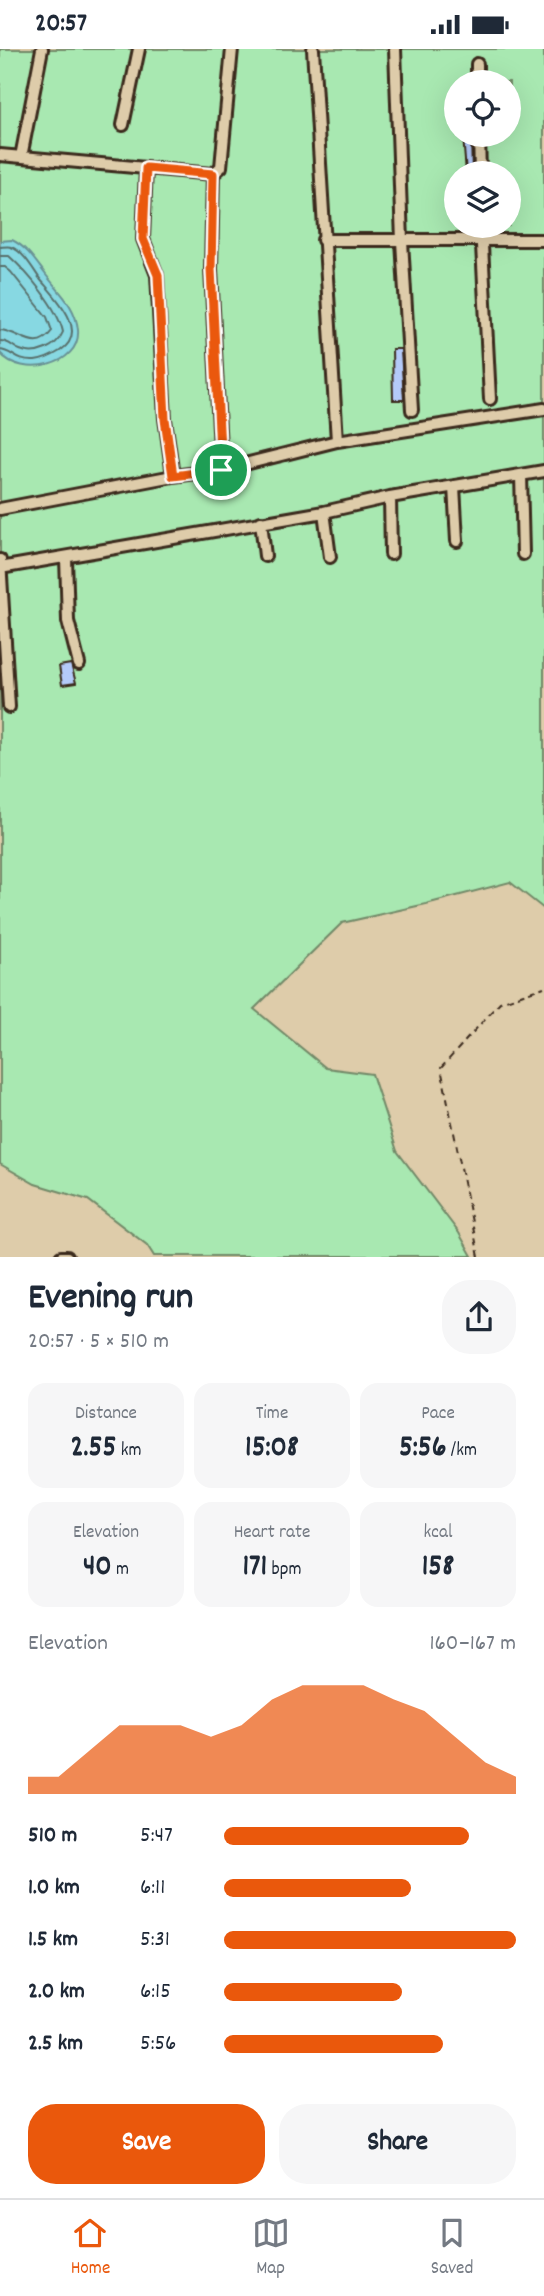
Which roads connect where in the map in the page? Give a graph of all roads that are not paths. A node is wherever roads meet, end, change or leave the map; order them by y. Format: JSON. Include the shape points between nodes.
{"nodes":[{"id":1,"x":42,"y":49,"type":"edge"},
{"id":2,"x":139,"y":49,"type":"edge"},
{"id":3,"x":232,"y":49,"type":"edge"},
{"id":4,"x":313,"y":49,"type":"edge"},
{"id":5,"x":395,"y":49,"type":"edge"},
{"id":6,"x":477,"y":64,"type":"dead end"},
{"id":7,"x":477,"y":70,"type":"edge"},
{"id":8,"x":123,"y":125,"type":"dead end"},
{"id":9,"x":0,"y":155,"type":"edge"},
{"id":10,"x":21,"y":157,"type":"junction"},
{"id":11,"x":146,"y":168,"type":"junction"},
{"id":12,"x":213,"y":174,"type":"junction"},
{"id":13,"x":323,"y":240,"type":"junction"},
{"id":14,"x":481,"y":240,"type":"junction"},
{"id":15,"x":544,"y":240,"type":"edge"},
{"id":16,"x":402,"y":241,"type":"junction"},
{"id":17,"x":490,"y":399,"type":"dead end"},
{"id":18,"x":544,"y":409,"type":"edge"},
{"id":19,"x":412,"y":410,"type":"dead end"},
{"id":20,"x":337,"y":441,"type":"junction"},
{"id":21,"x":221,"y":470,"type":"junction"},
{"id":22,"x":544,"y":471,"type":"edge"},
{"id":23,"x":521,"y":475,"type":"junction"},
{"id":24,"x":173,"y":476,"type":"junction"},
{"id":25,"x":454,"y":486,"type":"junction"},
{"id":26,"x":390,"y":497,"type":"junction"},
{"id":27,"x":0,"y":509,"type":"edge"},
{"id":28,"x":324,"y":512,"type":"junction"},
{"id":29,"x":261,"y":522,"type":"junction"},
{"id":30,"x":457,"y":541,"type":"dead end"},
{"id":31,"x":391,"y":554,"type":"dead end"},
{"id":32,"x":523,"y":554,"type":"dead end"},
{"id":33,"x":265,"y":555,"type":"dead end"},
{"id":34,"x":330,"y":557,"type":"dead end"},
{"id":35,"x":66,"y":558,"type":"junction"},
{"id":36,"x":1,"y":565,"type":"edge"},
{"id":37,"x":79,"y":664,"type":"dead end"},
{"id":38,"x":9,"y":707,"type":"dead end"},
{"id":39,"x":61,"y":1257,"type":"edge"},
{"id":40,"x":67,"y":1257,"type":"edge"}],
"edges":[{"from":1,"to":10,"type":"street"},
{"from":2,"to":8,"type":"street"},
{"from":3,"to":12,"type":"street","via":[[221,167]]},
{"from":4,"to":13,"type":"street"},
{"from":5,"to":16,"type":"street"},
{"from":6,"to":7,"type":"street"},
{"from":9,"to":10,"type":"street"},
{"from":10,"to":11,"type":"street"},
{"from":11,"to":12,"type":"street"},
{"from":11,"to":24,"type":"street","via":[[143,239],[158,275],[165,419]]},
{"from":12,"to":21,"type":"street","via":[[211,269]]},
{"from":13,"to":16,"type":"street"},
{"from":13,"to":20,"type":"street"},
{"from":14,"to":15,"type":"street"},
{"from":14,"to":16,"type":"street"},
{"from":14,"to":17,"type":"street"},
{"from":16,"to":19,"type":"street"},
{"from":18,"to":20,"type":"street"},
{"from":20,"to":21,"type":"street"},
{"from":21,"to":24,"type":"street"},
{"from":22,"to":23,"type":"street"},
{"from":23,"to":25,"type":"street"},
{"from":23,"to":32,"type":"street"},
{"from":24,"to":27,"type":"street"},
{"from":25,"to":26,"type":"street"},
{"from":25,"to":30,"type":"street"},
{"from":26,"to":28,"type":"street"},
{"from":26,"to":31,"type":"street"},
{"from":28,"to":29,"type":"street"},
{"from":28,"to":34,"type":"street"},
{"from":29,"to":33,"type":"street"},
{"from":29,"to":35,"type":"street"},
{"from":35,"to":36,"type":"street"},
{"from":35,"to":37,"type":"street","via":[[68,621]]},
{"from":36,"to":38,"type":"street"},
{"from":39,"to":40,"type":"street"}]}
